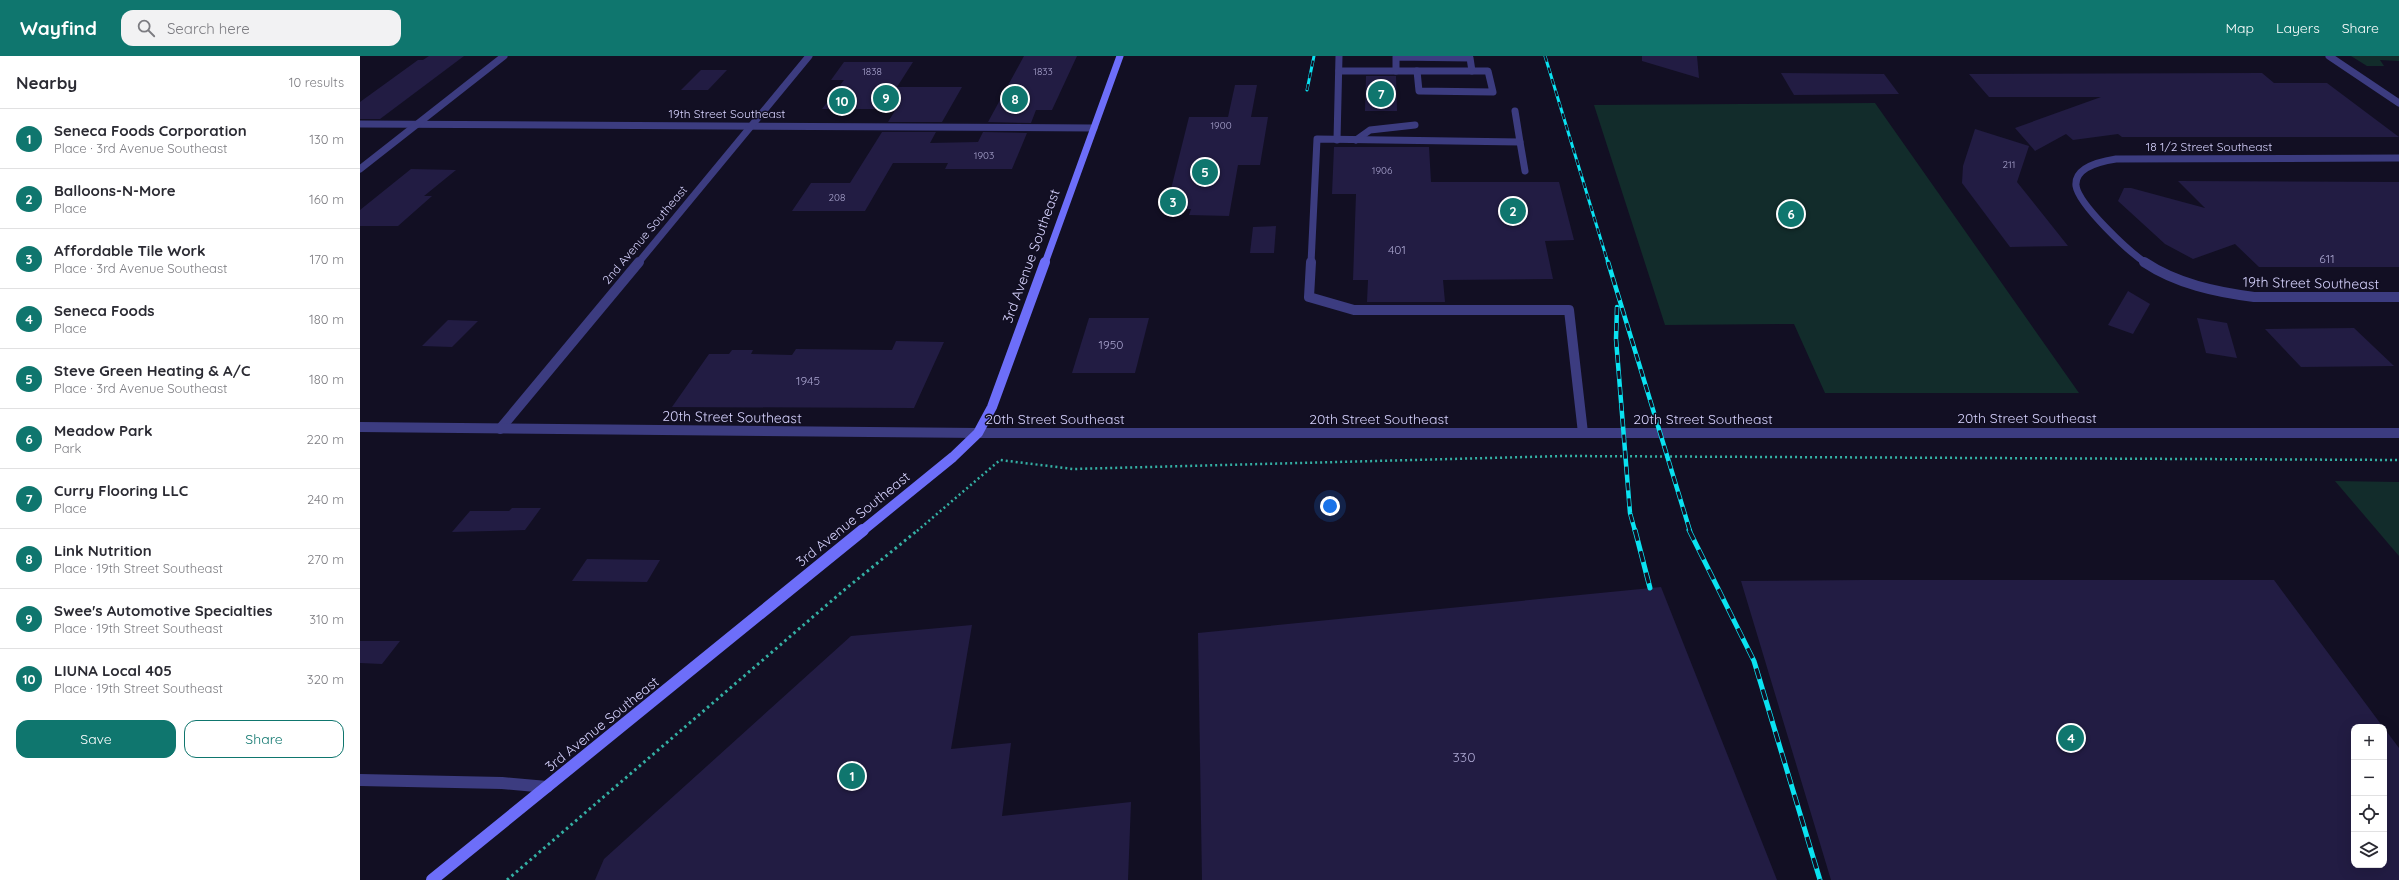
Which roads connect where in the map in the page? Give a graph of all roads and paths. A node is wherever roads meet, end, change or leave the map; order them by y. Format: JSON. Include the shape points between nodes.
{"nodes":[{"id":1,"x":504,"y":56,"type":"edge"},
{"id":2,"x":809,"y":56,"type":"edge"},
{"id":3,"x":1120,"y":56,"type":"edge"},
{"id":4,"x":1339,"y":56,"type":"edge"},
{"id":5,"x":2329,"y":56,"type":"edge"},
{"id":6,"x":1339,"y":71,"type":"junction"},
{"id":7,"x":1396,"y":71,"type":"junction"},
{"id":8,"x":1417,"y":71,"type":"junction"},
{"id":9,"x":1472,"y":71,"type":"junction"},
{"id":10,"x":2399,"y":103,"type":"edge"},
{"id":11,"x":1515,"y":111,"type":"dead end"},
{"id":12,"x":360,"y":124,"type":"edge"},
{"id":13,"x":416,"y":124,"type":"junction"},
{"id":14,"x":1416,"y":125,"type":"dead end"},
{"id":15,"x":751,"y":126,"type":"junction"},
{"id":16,"x":1094,"y":128,"type":"junction"},
{"id":17,"x":1337,"y":140,"type":"junction"},
{"id":18,"x":1356,"y":140,"type":"junction"},
{"id":19,"x":1520,"y":142,"type":"junction"},
{"id":20,"x":2399,"y":158,"type":"edge"},
{"id":21,"x":360,"y":169,"type":"edge"},
{"id":22,"x":1525,"y":171,"type":"dead end"},
{"id":23,"x":2101,"y":221,"type":"joint"},
{"id":24,"x":2399,"y":296,"type":"edge"},
{"id":25,"x":360,"y":428,"type":"edge"},
{"id":26,"x":500,"y":429,"type":"junction"},
{"id":27,"x":978,"y":433,"type":"junction"},
{"id":28,"x":1583,"y":433,"type":"junction"},
{"id":29,"x":2399,"y":433,"type":"edge"},
{"id":30,"x":2399,"y":460,"type":"edge"},
{"id":31,"x":360,"y":780,"type":"edge"},
{"id":32,"x":547,"y":787,"type":"junction"},
{"id":33,"x":432,"y":880,"type":"edge"},
{"id":34,"x":507,"y":880,"type":"edge"}],
"edges":[{"from":1,"to":13,"type":"street"},
{"from":2,"to":15,"type":"street","name":"2nd Avenue Southeast"},
{"from":3,"to":16,"type":"main road","name":"3rd Avenue Southeast"},
{"from":4,"to":6,"type":"street"},
{"from":5,"to":10,"type":"street"},
{"from":6,"to":7,"type":"street"},
{"from":6,"to":17,"type":"street"},
{"from":7,"to":8,"type":"street"},
{"from":7,"to":9,"type":"street","via":[[1396,57],[1403,57],[1470,58]]},
{"from":8,"to":9,"type":"street"},
{"from":8,"to":9,"type":"street","via":[[1419,92],[1493,92],[1488,71]]},
{"from":11,"to":19,"type":"street"},
{"from":12,"to":13,"type":"street","name":"19th Street Southeast"},
{"from":13,"to":15,"type":"street","name":"19th Street Southeast"},
{"from":13,"to":21,"type":"street"},
{"from":14,"to":18,"type":"street","via":[[1370,130]]},
{"from":15,"to":16,"type":"street","name":"19th Street Southeast"},
{"from":15,"to":26,"type":"street","name":"2nd Avenue Southeast"},
{"from":16,"to":27,"type":"main road","name":"3rd Avenue Southeast","via":[[992,406]]},
{"from":17,"to":18,"type":"street"},
{"from":17,"to":28,"type":"street","via":[[1317,140],[1309,297],[1354,310],[1569,310]]},
{"from":18,"to":19,"type":"street"},
{"from":19,"to":22,"type":"street"},
{"from":20,"to":23,"type":"street","name":"18 1/2 Street Southeast","via":[[2106,160],[2085,169],[2076,185],[2083,199]]},
{"from":23,"to":24,"type":"street","name":"19th Street Southeast","via":[[2143,262],[2178,278],[2218,291],[2270,297]]},
{"from":25,"to":26,"type":"street","name":"20th Street Southeast"},
{"from":26,"to":27,"type":"street","name":"20th Street Southeast"},
{"from":27,"to":28,"type":"street","name":"20th Street Southeast"},
{"from":27,"to":32,"type":"main road","name":"3rd Avenue Southeast","via":[[953,457]]},
{"from":28,"to":29,"type":"street","name":"20th Street Southeast"},
{"from":30,"to":34,"type":"path","via":[[1564,456],[1073,469],[1000,460],[843,591]]},
{"from":31,"to":32,"type":"street","via":[[502,783]]},
{"from":32,"to":33,"type":"main road","name":"3rd Avenue Southeast"}]}
